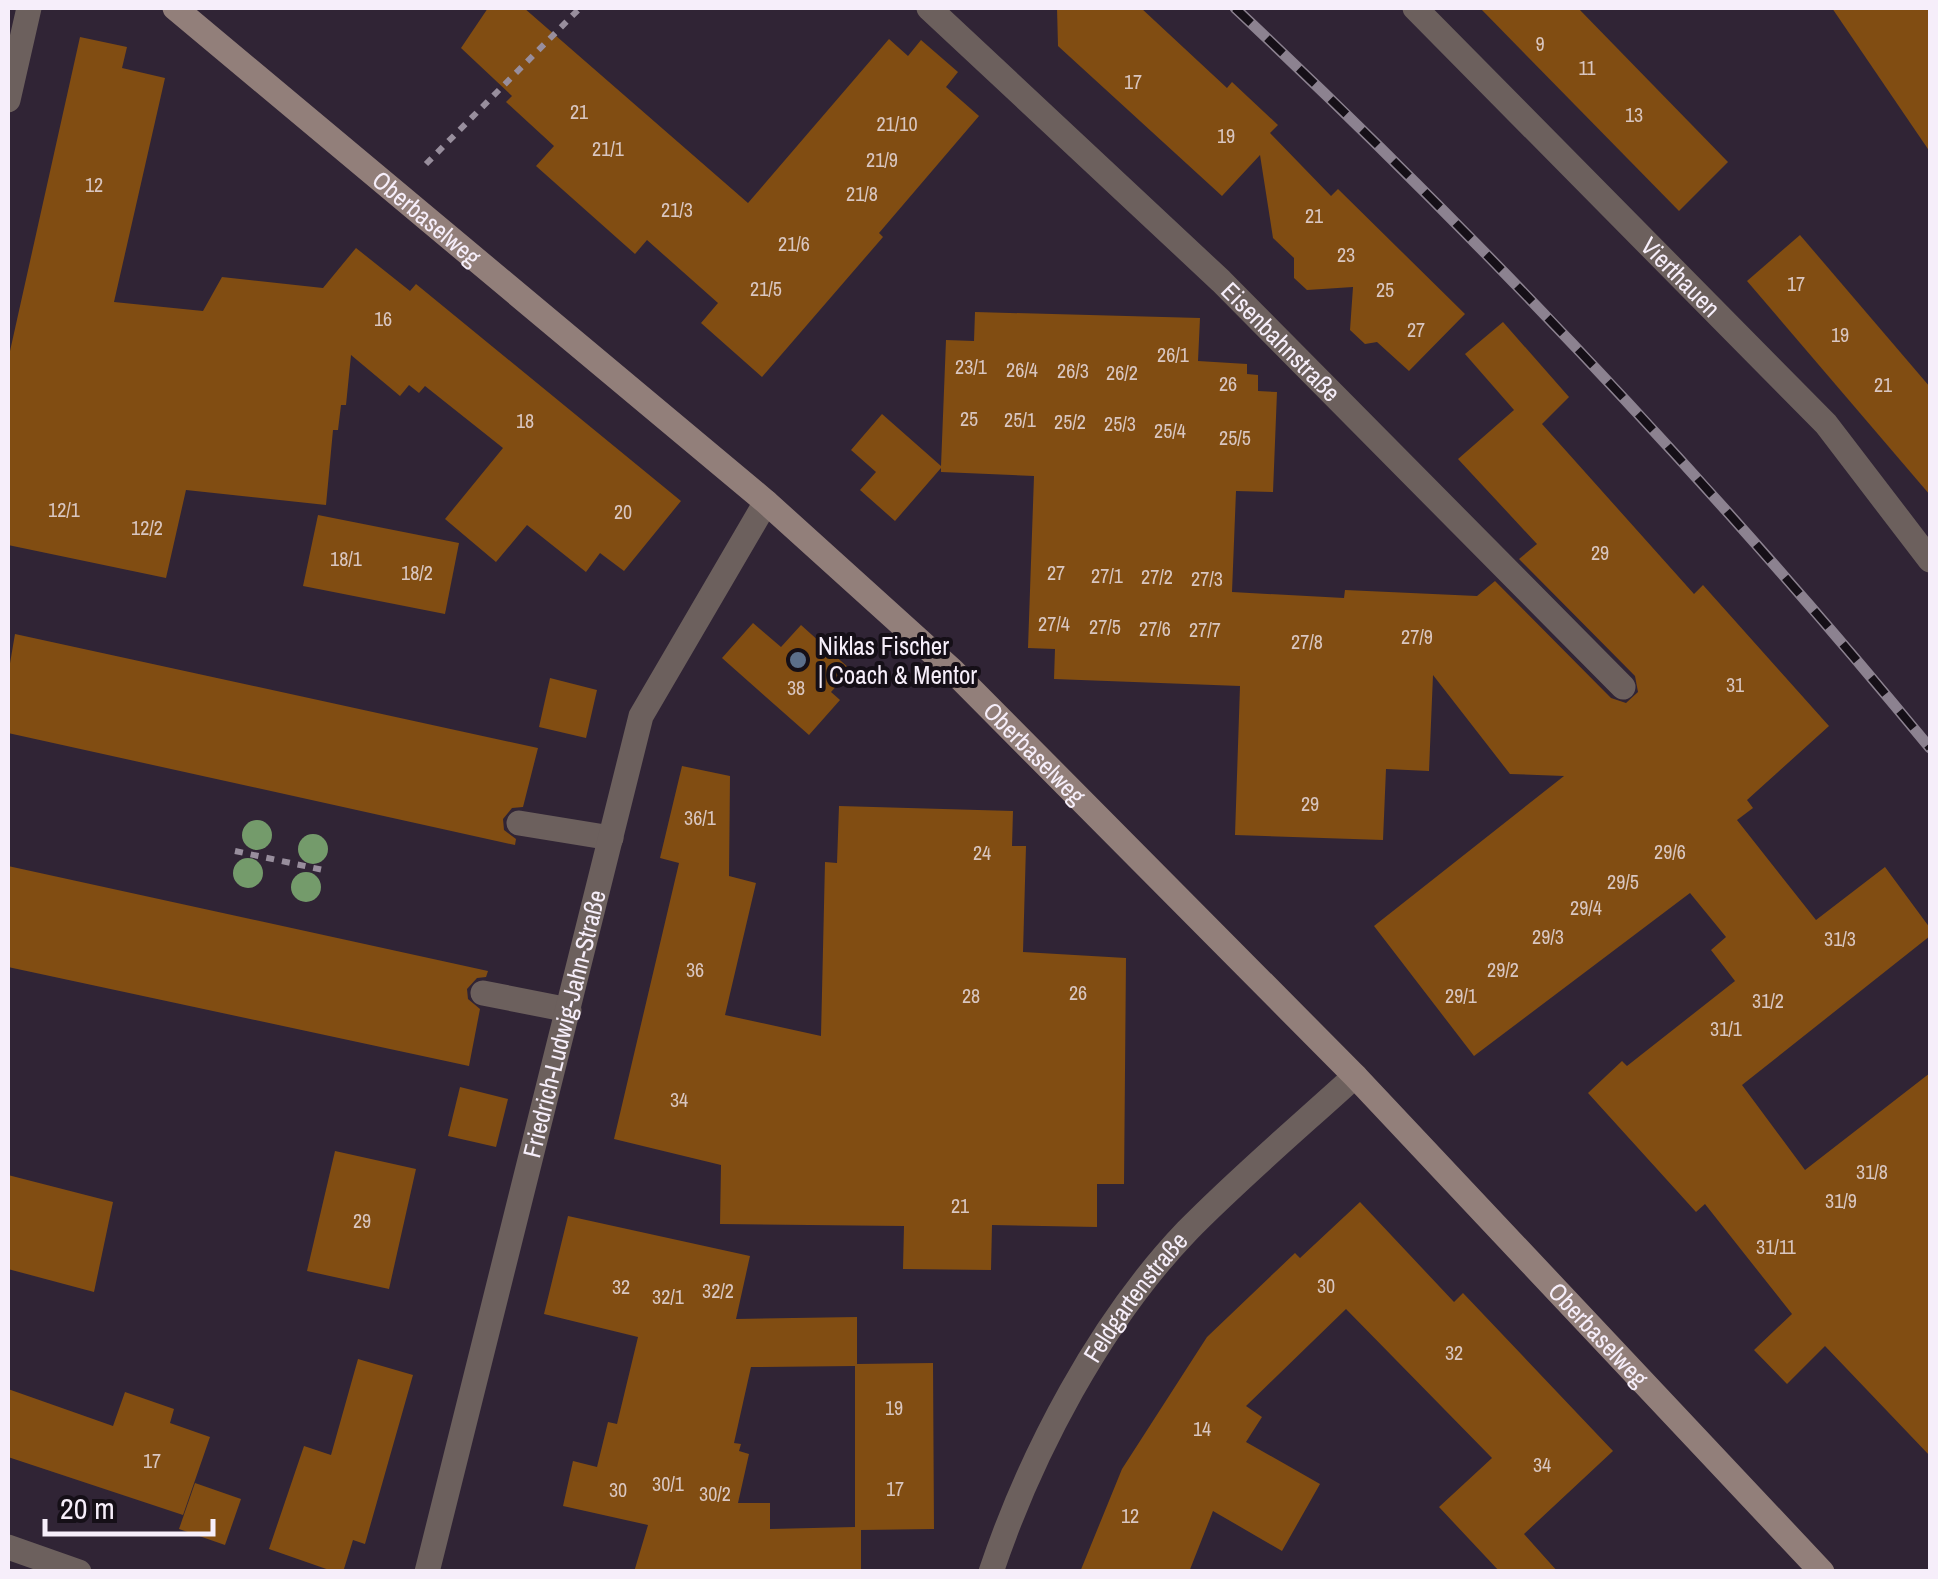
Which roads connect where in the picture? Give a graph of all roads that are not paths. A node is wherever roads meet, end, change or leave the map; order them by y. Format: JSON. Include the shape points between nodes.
{"nodes":[{"id":1,"x":28,"y":8,"type":"edge"},
{"id":2,"x":175,"y":8,"type":"edge"},
{"id":3,"x":928,"y":8,"type":"edge"},
{"id":4,"x":1415,"y":8,"type":"edge"},
{"id":5,"x":8,"y":100,"type":"edge"},
{"id":6,"x":766,"y":502,"type":"junction"},
{"id":7,"x":1930,"y":560,"type":"edge"},
{"id":8,"x":1623,"y":686,"type":"dead end"},
{"id":9,"x":519,"y":822,"type":"dead end"},
{"id":10,"x":612,"y":838,"type":"junction"},
{"id":11,"x":483,"y":993,"type":"dead end"},
{"id":12,"x":569,"y":1010,"type":"junction"},
{"id":13,"x":1355,"y":1076,"type":"junction"},
{"id":14,"x":8,"y":1547,"type":"edge"},
{"id":15,"x":79,"y":1572,"type":"edge"},
{"id":16,"x":427,"y":1572,"type":"edge"},
{"id":17,"x":991,"y":1572,"type":"edge"},
{"id":18,"x":1822,"y":1572,"type":"edge"}],
"edges":[{"from":1,"to":5,"type":"street"},
{"from":2,"to":6,"type":"street","name":"Oberbaselweg"},
{"from":3,"to":8,"type":"street","name":"Eisenbahnstraße","via":[[1221,281]]},
{"from":4,"to":7,"type":"street","name":"Vierthauen","via":[[1826,424]]},
{"from":6,"to":10,"type":"street","name":"Friedrich-Ludwig-Jahn-Straße","via":[[641,716]]},
{"from":6,"to":13,"type":"street","name":"Oberbaselweg","via":[[953,672]]},
{"from":9,"to":10,"type":"street"},
{"from":10,"to":12,"type":"street","name":"Friedrich-Ludwig-Jahn-Straße"},
{"from":11,"to":12,"type":"street"},
{"from":12,"to":16,"type":"street","name":"Friedrich-Ludwig-Jahn-Straße"},
{"from":13,"to":17,"type":"street","name":"Feldgartenstraße","via":[[1186,1233],[1089,1358],[1012,1509]]},
{"from":13,"to":18,"type":"street","name":"Oberbaselweg"},
{"from":14,"to":15,"type":"street"}]}
